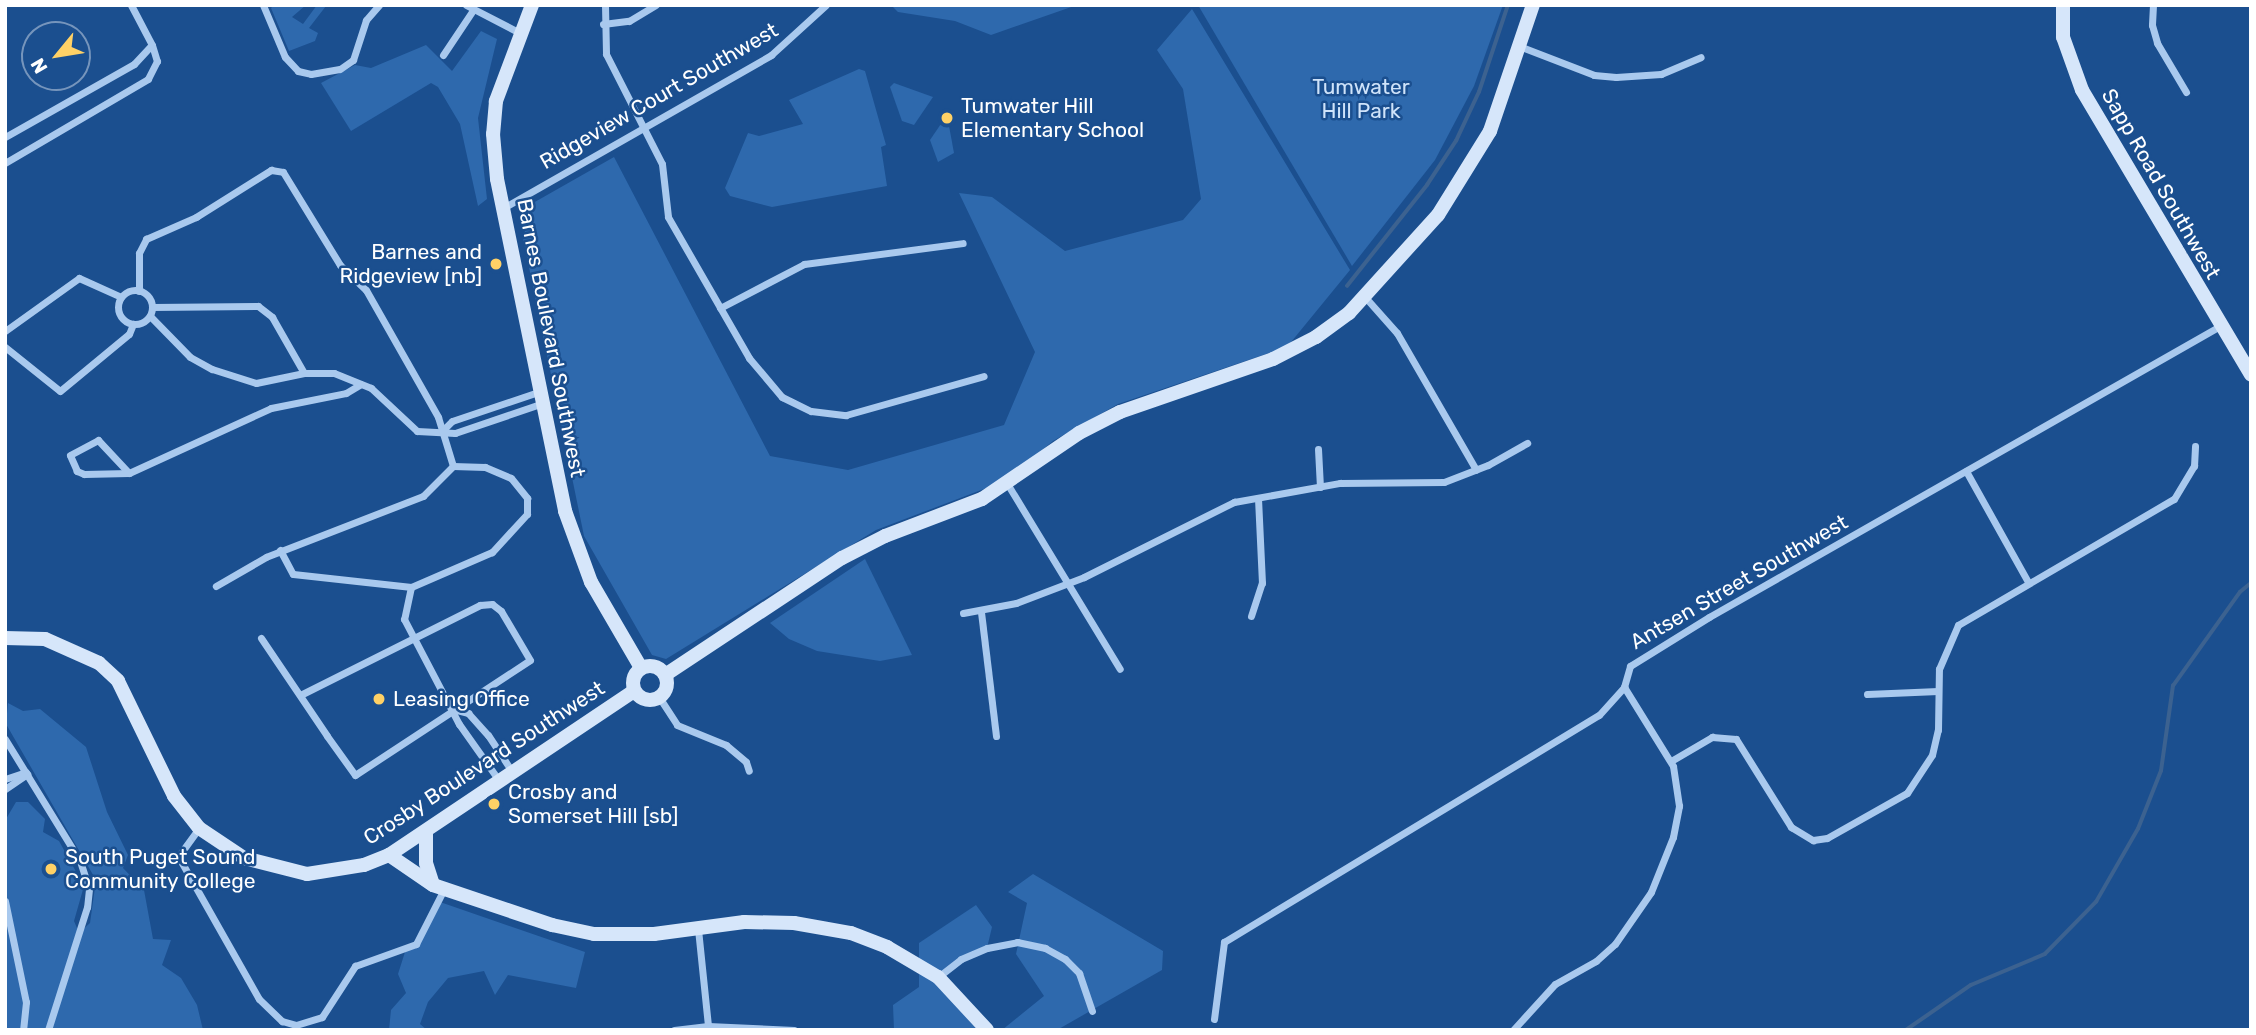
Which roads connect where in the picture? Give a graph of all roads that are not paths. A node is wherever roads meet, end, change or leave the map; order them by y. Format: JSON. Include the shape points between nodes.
{"nodes":[{"id":1,"x":131,"y":5,"type":"edge"},
{"id":2,"x":263,"y":5,"type":"edge"},
{"id":3,"x":379,"y":5,"type":"edge"},
{"id":4,"x":532,"y":5,"type":"edge"},
{"id":5,"x":605,"y":5,"type":"edge"},
{"id":6,"x":656,"y":5,"type":"edge"},
{"id":7,"x":826,"y":5,"type":"edge"},
{"id":8,"x":1533,"y":5,"type":"edge"},
{"id":9,"x":2063,"y":5,"type":"edge"},
{"id":10,"x":2153,"y":5,"type":"edge"},
{"id":11,"x":470,"y":8,"type":"edge"},
{"id":12,"x":603,"y":24,"type":"junction"},
{"id":13,"x":520,"y":33,"type":"junction"},
{"id":14,"x":152,"y":45,"type":"junction"},
{"id":15,"x":1518,"y":46,"type":"junction"},
{"id":16,"x":443,"y":55,"type":"dead end"},
{"id":17,"x":1701,"y":57,"type":"dead end"},
{"id":18,"x":2186,"y":93,"type":"dead end"},
{"id":19,"x":646,"y":128,"type":"junction"},
{"id":20,"x":5,"y":137,"type":"edge"},
{"id":21,"x":5,"y":163,"type":"edge"},
{"id":22,"x":503,"y":208,"type":"junction"},
{"id":23,"x":964,"y":243,"type":"dead end"},
{"id":24,"x":139,"y":290,"type":"junction"},
{"id":25,"x":121,"y":297,"type":"junction"},
{"id":26,"x":1365,"y":297,"type":"junction"},
{"id":27,"x":152,"y":307,"type":"junction"},
{"id":28,"x":720,"y":308,"type":"junction"},
{"id":29,"x":150,"y":316,"type":"junction"},
{"id":30,"x":132,"y":324,"type":"junction"},
{"id":31,"x":2220,"y":326,"type":"junction"},
{"id":32,"x":5,"y":331,"type":"edge"},
{"id":33,"x":5,"y":347,"type":"edge"},
{"id":34,"x":304,"y":373,"type":"junction"},
{"id":35,"x":2251,"y":375,"type":"edge"},
{"id":36,"x":984,"y":376,"type":"dead end"},
{"id":37,"x":361,"y":384,"type":"junction"},
{"id":38,"x":539,"y":398,"type":"junction"},
{"id":39,"x":442,"y":431,"type":"junction"},
{"id":40,"x":1527,"y":443,"type":"dead end"},
{"id":41,"x":2194,"y":446,"type":"dead end"},
{"id":42,"x":1318,"y":449,"type":"dead end"},
{"id":43,"x":453,"y":466,"type":"junction"},
{"id":44,"x":1476,"y":470,"type":"junction"},
{"id":45,"x":1966,"y":471,"type":"junction"},
{"id":46,"x":129,"y":473,"type":"junction"},
{"id":47,"x":1007,"y":485,"type":"junction"},
{"id":48,"x":1320,"y":487,"type":"junction"},
{"id":49,"x":1258,"y":498,"type":"junction"},
{"id":50,"x":280,"y":551,"type":"junction"},
{"id":51,"x":2028,"y":582,"type":"junction"},
{"id":52,"x":1067,"y":584,"type":"junction"},
{"id":53,"x":216,"y":586,"type":"dead end"},
{"id":54,"x":411,"y":587,"type":"junction"},
{"id":55,"x":981,"y":612,"type":"junction"},
{"id":56,"x":963,"y":613,"type":"dead end"},
{"id":57,"x":1251,"y":616,"type":"dead end"},
{"id":58,"x":410,"y":637,"type":"junction"},
{"id":59,"x":5,"y":638,"type":"edge"},
{"id":60,"x":261,"y":638,"type":"dead end"},
{"id":61,"x":641,"y":668,"type":"junction"},
{"id":62,"x":1119,"y":669,"type":"dead end"},
{"id":63,"x":664,"y":675,"type":"junction"},
{"id":64,"x":1625,"y":687,"type":"junction"},
{"id":65,"x":635,"y":691,"type":"junction"},
{"id":66,"x":1938,"y":691,"type":"junction"},
{"id":67,"x":1867,"y":694,"type":"dead end"},
{"id":68,"x":300,"y":695,"type":"junction"},
{"id":69,"x":659,"y":697,"type":"junction"},
{"id":70,"x":453,"y":709,"type":"junction"},
{"id":71,"x":996,"y":736,"type":"dead end"},
{"id":72,"x":5,"y":739,"type":"edge"},
{"id":73,"x":1671,"y":761,"type":"junction"},
{"id":74,"x":749,"y":771,"type":"dead end"},
{"id":75,"x":27,"y":773,"type":"junction"},
{"id":76,"x":514,"y":773,"type":"junction"},
{"id":77,"x":5,"y":779,"type":"edge"},
{"id":78,"x":500,"y":782,"type":"junction"},
{"id":79,"x":5,"y":789,"type":"edge"},
{"id":80,"x":199,"y":828,"type":"junction"},
{"id":81,"x":426,"y":831,"type":"junction"},
{"id":82,"x":389,"y":855,"type":"junction"},
{"id":83,"x":439,"y":887,"type":"junction"},
{"id":84,"x":5,"y":901,"type":"edge"},
{"id":85,"x":698,"y":929,"type":"junction"},
{"id":86,"x":938,"y":977,"type":"junction"},
{"id":87,"x":1092,"y":1011,"type":"dead end"},
{"id":88,"x":1214,"y":1019,"type":"dead end"},
{"id":89,"x":708,"y":1026,"type":"junction"},
{"id":90,"x":23,"y":1030,"type":"edge"},
{"id":91,"x":48,"y":1030,"type":"edge"},
{"id":92,"x":674,"y":1030,"type":"edge"},
{"id":93,"x":794,"y":1030,"type":"edge"},
{"id":94,"x":987,"y":1030,"type":"edge"},
{"id":95,"x":1513,"y":1030,"type":"edge"}],
"edges":[{"from":1,"to":14,"type":"street"},
{"from":2,"to":3,"type":"street","via":[[285,57],[298,71],[311,74],[340,69],[353,60],[366,20]]},
{"from":4,"to":13,"type":"street","name":"Barnes Boulevard Southwest"},
{"from":5,"to":12,"type":"street"},
{"from":6,"to":12,"type":"street","via":[[629,21]]},
{"from":7,"to":19,"type":"street","name":"Ridgeview Court Southwest","via":[[771,55]]},
{"from":8,"to":15,"type":"street"},
{"from":9,"to":31,"type":"street","name":"Sapp Road Southwest","via":[[2063,37],[2082,90]]},
{"from":10,"to":18,"type":"street","via":[[2151,24],[2157,43]]},
{"from":11,"to":13,"type":"street"},
{"from":11,"to":16,"type":"street"},
{"from":12,"to":19,"type":"street","via":[[612,69]]},
{"from":13,"to":22,"type":"street","name":"Barnes Boulevard Southwest","via":[[501,82],[494,118]]},
{"from":14,"to":20,"type":"street","via":[[134,64]]},
{"from":14,"to":21,"type":"street","via":[[157,61],[148,79]]},
{"from":15,"to":17,"type":"street","via":[[1594,75],[1616,77],[1661,74]]},
{"from":15,"to":26,"type":"street","via":[[1490,131],[1438,215]]},
{"from":19,"to":22,"type":"street","name":"Ridgeview Court Southwest"},
{"from":19,"to":28,"type":"street","via":[[662,164],[668,217]]},
{"from":22,"to":38,"type":"street","name":"Barnes Boulevard Southwest"},
{"from":23,"to":28,"type":"street","via":[[804,264]]},
{"from":24,"to":25,"type":"street"},
{"from":24,"to":27,"type":"street","via":[[149,297]]},
{"from":24,"to":39,"type":"street","via":[[139,253],[146,239],[195,217],[277,169],[340,265],[366,290]]},
{"from":25,"to":30,"type":"street","via":[[120,315]]},
{"from":25,"to":32,"type":"street","via":[[79,278]]},
{"from":26,"to":44,"type":"street","via":[[1397,333]]},
{"from":26,"to":47,"type":"street","via":[[1316,337],[1273,359],[1120,412],[1079,433]]},
{"from":27,"to":29,"type":"street"},
{"from":27,"to":34,"type":"street","via":[[247,303],[272,317]]},
{"from":28,"to":36,"type":"street","via":[[771,386],[811,411],[861,414]]},
{"from":29,"to":30,"type":"street"},
{"from":29,"to":34,"type":"street","via":[[190,357],[233,378],[256,383]]},
{"from":30,"to":33,"type":"street","via":[[129,334],[60,391]]},
{"from":31,"to":35,"type":"street","name":"Sapp Road Southwest"},
{"from":31,"to":45,"type":"street","name":"Antsen Street Southwest"},
{"from":34,"to":37,"type":"street","via":[[334,373]]},
{"from":37,"to":39,"type":"street","via":[[417,431]]},
{"from":37,"to":46,"type":"street","via":[[346,393],[271,408]]},
{"from":38,"to":39,"type":"street","via":[[452,421]]},
{"from":38,"to":39,"type":"street","via":[[455,433]]},
{"from":38,"to":61,"type":"street","name":"Barnes Boulevard Southwest","via":[[565,511],[587,570]]},
{"from":39,"to":43,"type":"street","via":[[443,446]]},
{"from":40,"to":44,"type":"street"},
{"from":41,"to":51,"type":"street","via":[[2194,466],[2174,499]]},
{"from":42,"to":48,"type":"street"},
{"from":43,"to":50,"type":"street","via":[[423,496]]},
{"from":43,"to":54,"type":"street","via":[[485,467],[511,478],[527,498],[527,514],[492,552]]},
{"from":44,"to":48,"type":"street","via":[[1444,482]]},
{"from":45,"to":51,"type":"street"},
{"from":45,"to":64,"type":"street","name":"Antsen Street Southwest","via":[[1630,666]]},
{"from":46,"to":46,"type":"street","via":[[98,440],[70,455],[77,471],[84,474]]},
{"from":47,"to":52,"type":"street"},
{"from":47,"to":63,"type":"street","via":[[842,558]]},
{"from":48,"to":49,"type":"street"},
{"from":49,"to":52,"type":"street","via":[[1234,502]]},
{"from":49,"to":57,"type":"street","via":[[1262,583]]},
{"from":50,"to":53,"type":"street"},
{"from":50,"to":54,"type":"street","via":[[293,574]]},
{"from":51,"to":66,"type":"street","via":[[1958,625],[1939,669]]},
{"from":52,"to":55,"type":"street"},
{"from":52,"to":62,"type":"street"},
{"from":54,"to":58,"type":"street","via":[[404,619]]},
{"from":55,"to":56,"type":"street"},
{"from":55,"to":71,"type":"street"},
{"from":58,"to":68,"type":"street"},
{"from":58,"to":70,"type":"street"},
{"from":58,"to":70,"type":"street","via":[[480,605],[492,604],[501,611],[530,660]]},
{"from":59,"to":80,"type":"street","name":"Crosby Boulevard Southwest","via":[[29,637],[64,645],[99,663],[118,681],[174,796]]},
{"from":60,"to":68,"type":"street"},
{"from":61,"to":63,"type":"street","via":[[656,667]]},
{"from":61,"to":65,"type":"street","via":[[633,679]]},
{"from":63,"to":69,"type":"street","via":[[665,689]]},
{"from":64,"to":73,"type":"street"},
{"from":64,"to":88,"type":"street","name":"Antsen Street Southwest","via":[[1599,715],[1224,942]]},
{"from":65,"to":69,"type":"street","via":[[643,699]]},
{"from":65,"to":76,"type":"street","name":"Crosby Boulevard Southwest"},
{"from":66,"to":67,"type":"street"},
{"from":66,"to":73,"type":"street","via":[[1938,730],[1921,775],[1907,793],[1827,838],[1813,840],[1791,827],[1736,739],[1712,737]]},
{"from":68,"to":70,"type":"street","via":[[355,775]]},
{"from":69,"to":74,"type":"street","via":[[677,725],[726,745],[746,762]]},
{"from":70,"to":76,"type":"street","via":[[468,713]]},
{"from":70,"to":78,"type":"street"},
{"from":72,"to":75,"type":"street"},
{"from":73,"to":95,"type":"street","via":[[1679,785],[1678,815],[1651,892],[1615,944],[1597,961],[1555,984]]},
{"from":75,"to":77,"type":"street"},
{"from":75,"to":79,"type":"street"},
{"from":75,"to":91,"type":"street","via":[[80,861],[89,889],[88,907]]},
{"from":76,"to":78,"type":"street","name":"Crosby Boulevard Southwest"},
{"from":78,"to":81,"type":"street","name":"Crosby Boulevard Southwest"},
{"from":80,"to":82,"type":"street","name":"Crosby Boulevard Southwest","via":[[244,858],[307,874],[364,865]]},
{"from":80,"to":83,"type":"street","via":[[180,853],[181,863],[260,999],[282,1021],[296,1025],[322,1017],[355,966],[416,944]]},
{"from":81,"to":82,"type":"street","name":"Crosby Boulevard Southwest"},
{"from":81,"to":83,"type":"street","via":[[426,863]]},
{"from":82,"to":83,"type":"street"},
{"from":83,"to":85,"type":"street","via":[[594,934]]},
{"from":84,"to":90,"type":"street","via":[[26,1002]]},
{"from":85,"to":86,"type":"street","via":[[744,922],[828,927],[887,947]]},
{"from":85,"to":89,"type":"street"},
{"from":86,"to":87,"type":"street","via":[[961,958],[987,948],[1017,942],[1045,948],[1079,973]]},
{"from":86,"to":94,"type":"street"},
{"from":89,"to":92,"type":"street"},
{"from":89,"to":93,"type":"street"}]}
